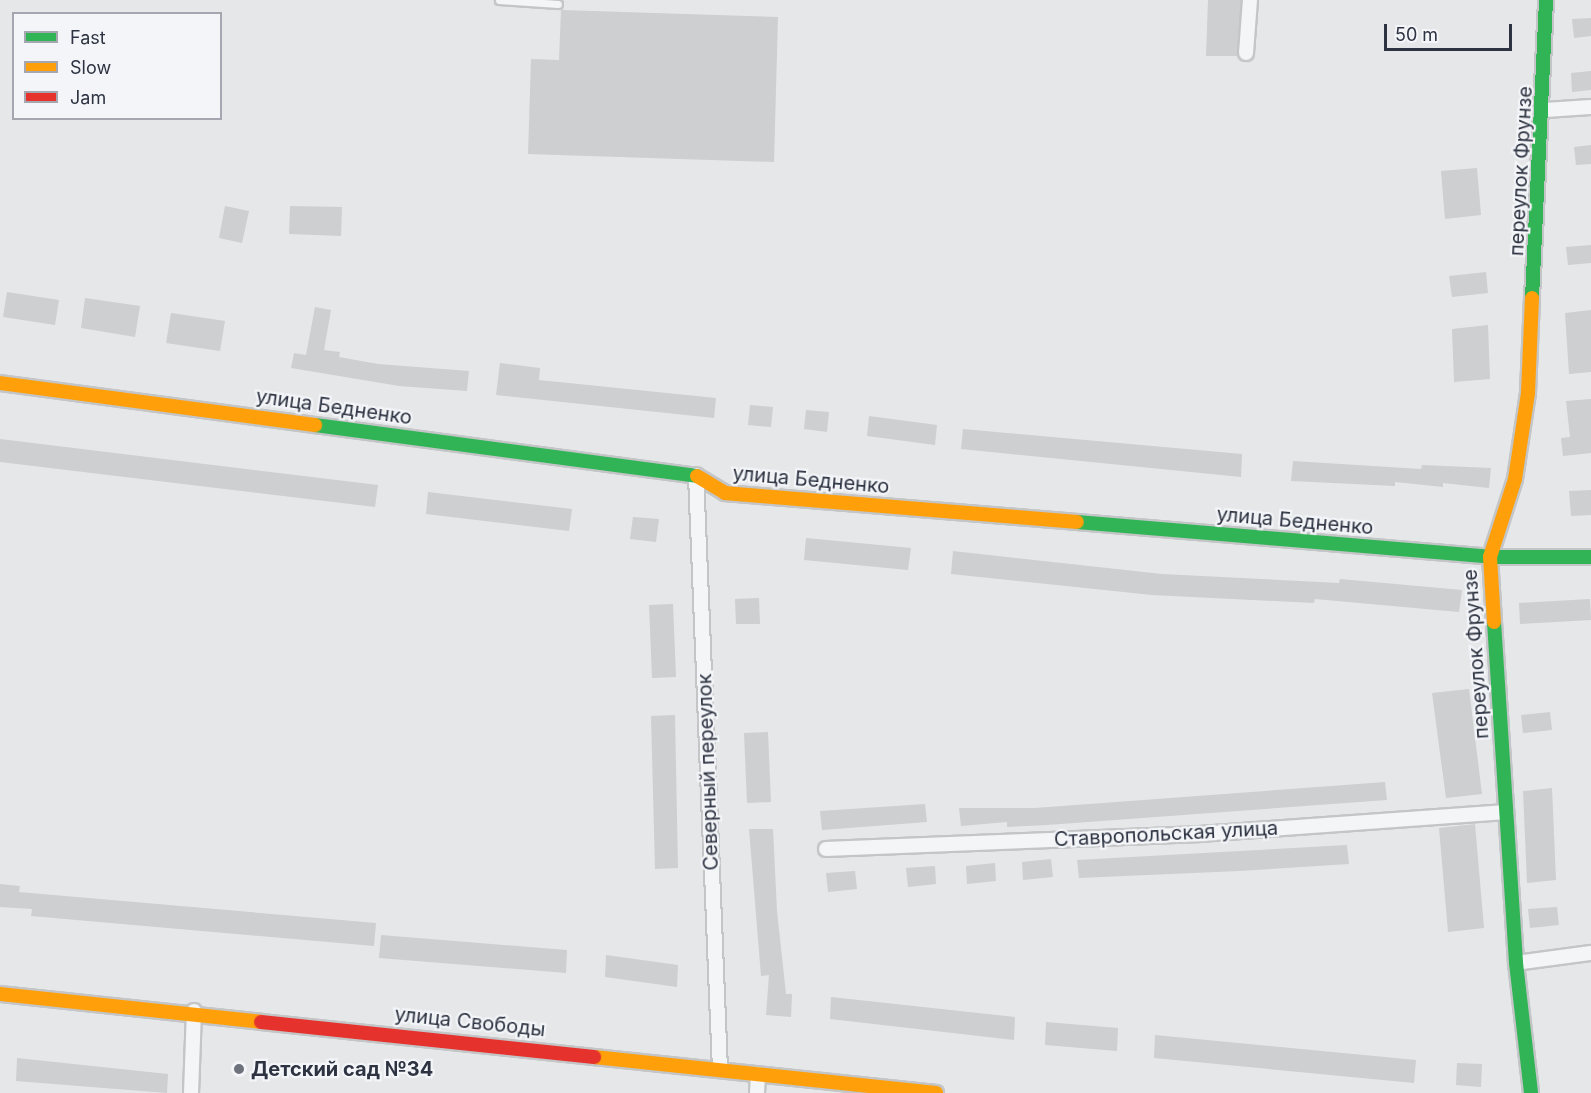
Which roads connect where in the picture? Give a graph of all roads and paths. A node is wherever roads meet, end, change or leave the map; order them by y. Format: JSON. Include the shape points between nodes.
{"nodes":[{"id":1,"x":500,"y":0,"type":"edge"},
{"id":2,"x":1250,"y":0,"type":"edge"},
{"id":3,"x":1546,"y":0,"type":"edge"},
{"id":4,"x":558,"y":4,"type":"dead end"},
{"id":5,"x":1246,"y":53,"type":"dead end"},
{"id":6,"x":1591,"y":107,"type":"edge"},
{"id":7,"x":1545,"y":110,"type":"junction"},
{"id":8,"x":0,"y":383,"type":"edge"},
{"id":9,"x":696,"y":475,"type":"junction"},
{"id":10,"x":1490,"y":557,"type":"junction"},
{"id":11,"x":1591,"y":557,"type":"edge"},
{"id":12,"x":1506,"y":812,"type":"junction"},
{"id":13,"x":826,"y":849,"type":"dead end"},
{"id":14,"x":1591,"y":953,"type":"edge"},
{"id":15,"x":1516,"y":963,"type":"junction"},
{"id":16,"x":0,"y":994,"type":"edge"},
{"id":17,"x":194,"y":1011,"type":"junction"},
{"id":18,"x":720,"y":1069,"type":"junction"},
{"id":19,"x":758,"y":1074,"type":"junction"},
{"id":20,"x":191,"y":1093,"type":"edge"},
{"id":21,"x":757,"y":1093,"type":"edge"},
{"id":22,"x":936,"y":1093,"type":"edge"},
{"id":23,"x":1531,"y":1093,"type":"edge"}],
"edges":[{"from":1,"to":4,"type":"lane"},
{"from":2,"to":5,"type":"street"},
{"from":3,"to":7,"type":"street","name":"переулок Фрунзе"},
{"from":6,"to":7,"type":"street"},
{"from":7,"to":10,"type":"street","name":"переулок Фрунзе","via":[[1528,393],[1515,479]]},
{"from":8,"to":9,"type":"street","name":"улица Бедненко"},
{"from":9,"to":10,"type":"street","name":"улица Бедненко","via":[[725,493]]},
{"from":9,"to":18,"type":"street","name":"Северный переулок"},
{"from":10,"to":11,"type":"street","name":"улица Бедненко"},
{"from":10,"to":12,"type":"street","name":"переулок Фрунзе"},
{"from":12,"to":13,"type":"street","name":"Ставропольская улица","via":[[1200,834]]},
{"from":12,"to":15,"type":"street","name":"переулок Фрунзе"},
{"from":14,"to":15,"type":"street"},
{"from":15,"to":23,"type":"street","name":"переулок Фрунзе"},
{"from":16,"to":17,"type":"street","name":"улица Свободы"},
{"from":17,"to":18,"type":"street","name":"улица Свободы"},
{"from":17,"to":20,"type":"street"},
{"from":18,"to":19,"type":"street","name":"улица Свободы"},
{"from":19,"to":21,"type":"street"},
{"from":19,"to":22,"type":"street","name":"улица Свободы"}]}
